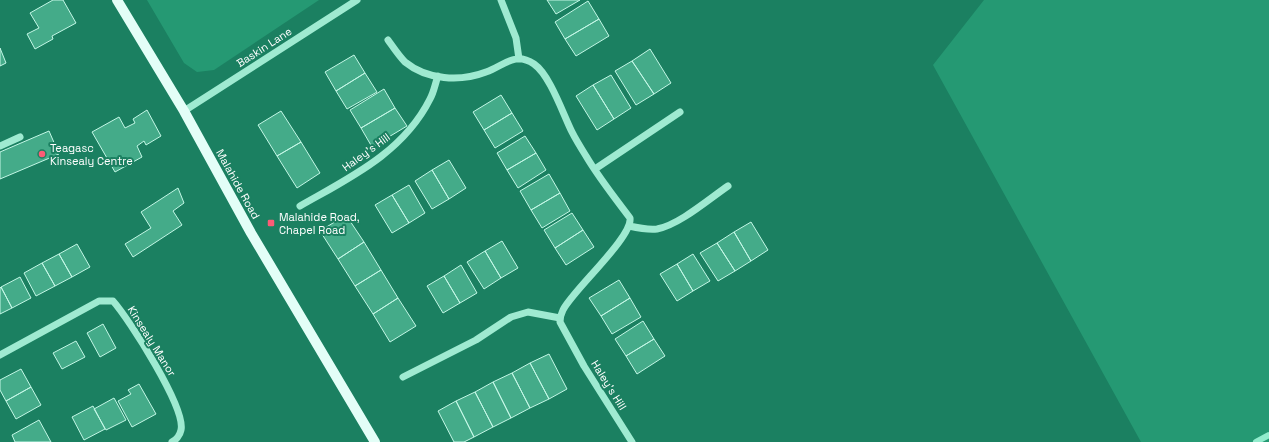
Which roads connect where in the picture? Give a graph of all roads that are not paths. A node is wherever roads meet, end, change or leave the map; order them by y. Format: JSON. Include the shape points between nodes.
{"nodes":[{"id":1,"x":116,"y":0,"type":"edge"},
{"id":2,"x":357,"y":0,"type":"edge"},
{"id":3,"x":501,"y":0,"type":"edge"},
{"id":4,"x":388,"y":40,"type":"dead end"},
{"id":5,"x":519,"y":59,"type":"junction"},
{"id":6,"x":438,"y":76,"type":"junction"},
{"id":7,"x":184,"y":111,"type":"junction"},
{"id":8,"x":680,"y":112,"type":"dead end"},
{"id":9,"x":20,"y":137,"type":"dead end"},
{"id":10,"x":0,"y":146,"type":"edge"},
{"id":11,"x":595,"y":169,"type":"junction"},
{"id":12,"x":728,"y":186,"type":"dead end"},
{"id":13,"x":300,"y":206,"type":"dead end"},
{"id":14,"x":629,"y":226,"type":"junction"},
{"id":15,"x":560,"y":318,"type":"junction"},
{"id":16,"x":0,"y":355,"type":"edge"},
{"id":17,"x":403,"y":377,"type":"dead end"},
{"id":18,"x":172,"y":442,"type":"edge"},
{"id":19,"x":375,"y":442,"type":"edge"},
{"id":20,"x":632,"y":442,"type":"edge"}],
"edges":[{"from":1,"to":7,"type":"main road","name":"Malahide Road"},
{"from":2,"to":7,"type":"street","name":"Baskin Lane"},
{"from":3,"to":5,"type":"street","via":[[516,38]]},
{"from":4,"to":6,"type":"street","via":[[405,61],[425,73]]},
{"from":5,"to":6,"type":"street","via":[[510,59],[487,72],[467,77]]},
{"from":5,"to":11,"type":"street","via":[[534,64],[551,85],[573,134]]},
{"from":6,"to":13,"type":"street","name":"Haley's Hill","via":[[430,99],[415,123],[395,147]]},
{"from":7,"to":19,"type":"main road","name":"Malahide Road","via":[[251,233]]},
{"from":8,"to":11,"type":"street"},
{"from":9,"to":10,"type":"street"},
{"from":11,"to":14,"type":"street","via":[[630,218]]},
{"from":12,"to":14,"type":"street","via":[[670,225],[657,229]]},
{"from":14,"to":15,"type":"street","via":[[617,245],[573,296]]},
{"from":15,"to":17,"type":"street","via":[[528,312],[511,317],[476,340]]},
{"from":15,"to":20,"type":"street","name":"Haley's Hill","via":[[584,366]]},
{"from":16,"to":18,"type":"street","name":"Kinsealy Manor","via":[[100,301],[113,301],[167,386],[178,408],[181,430]]}]}
